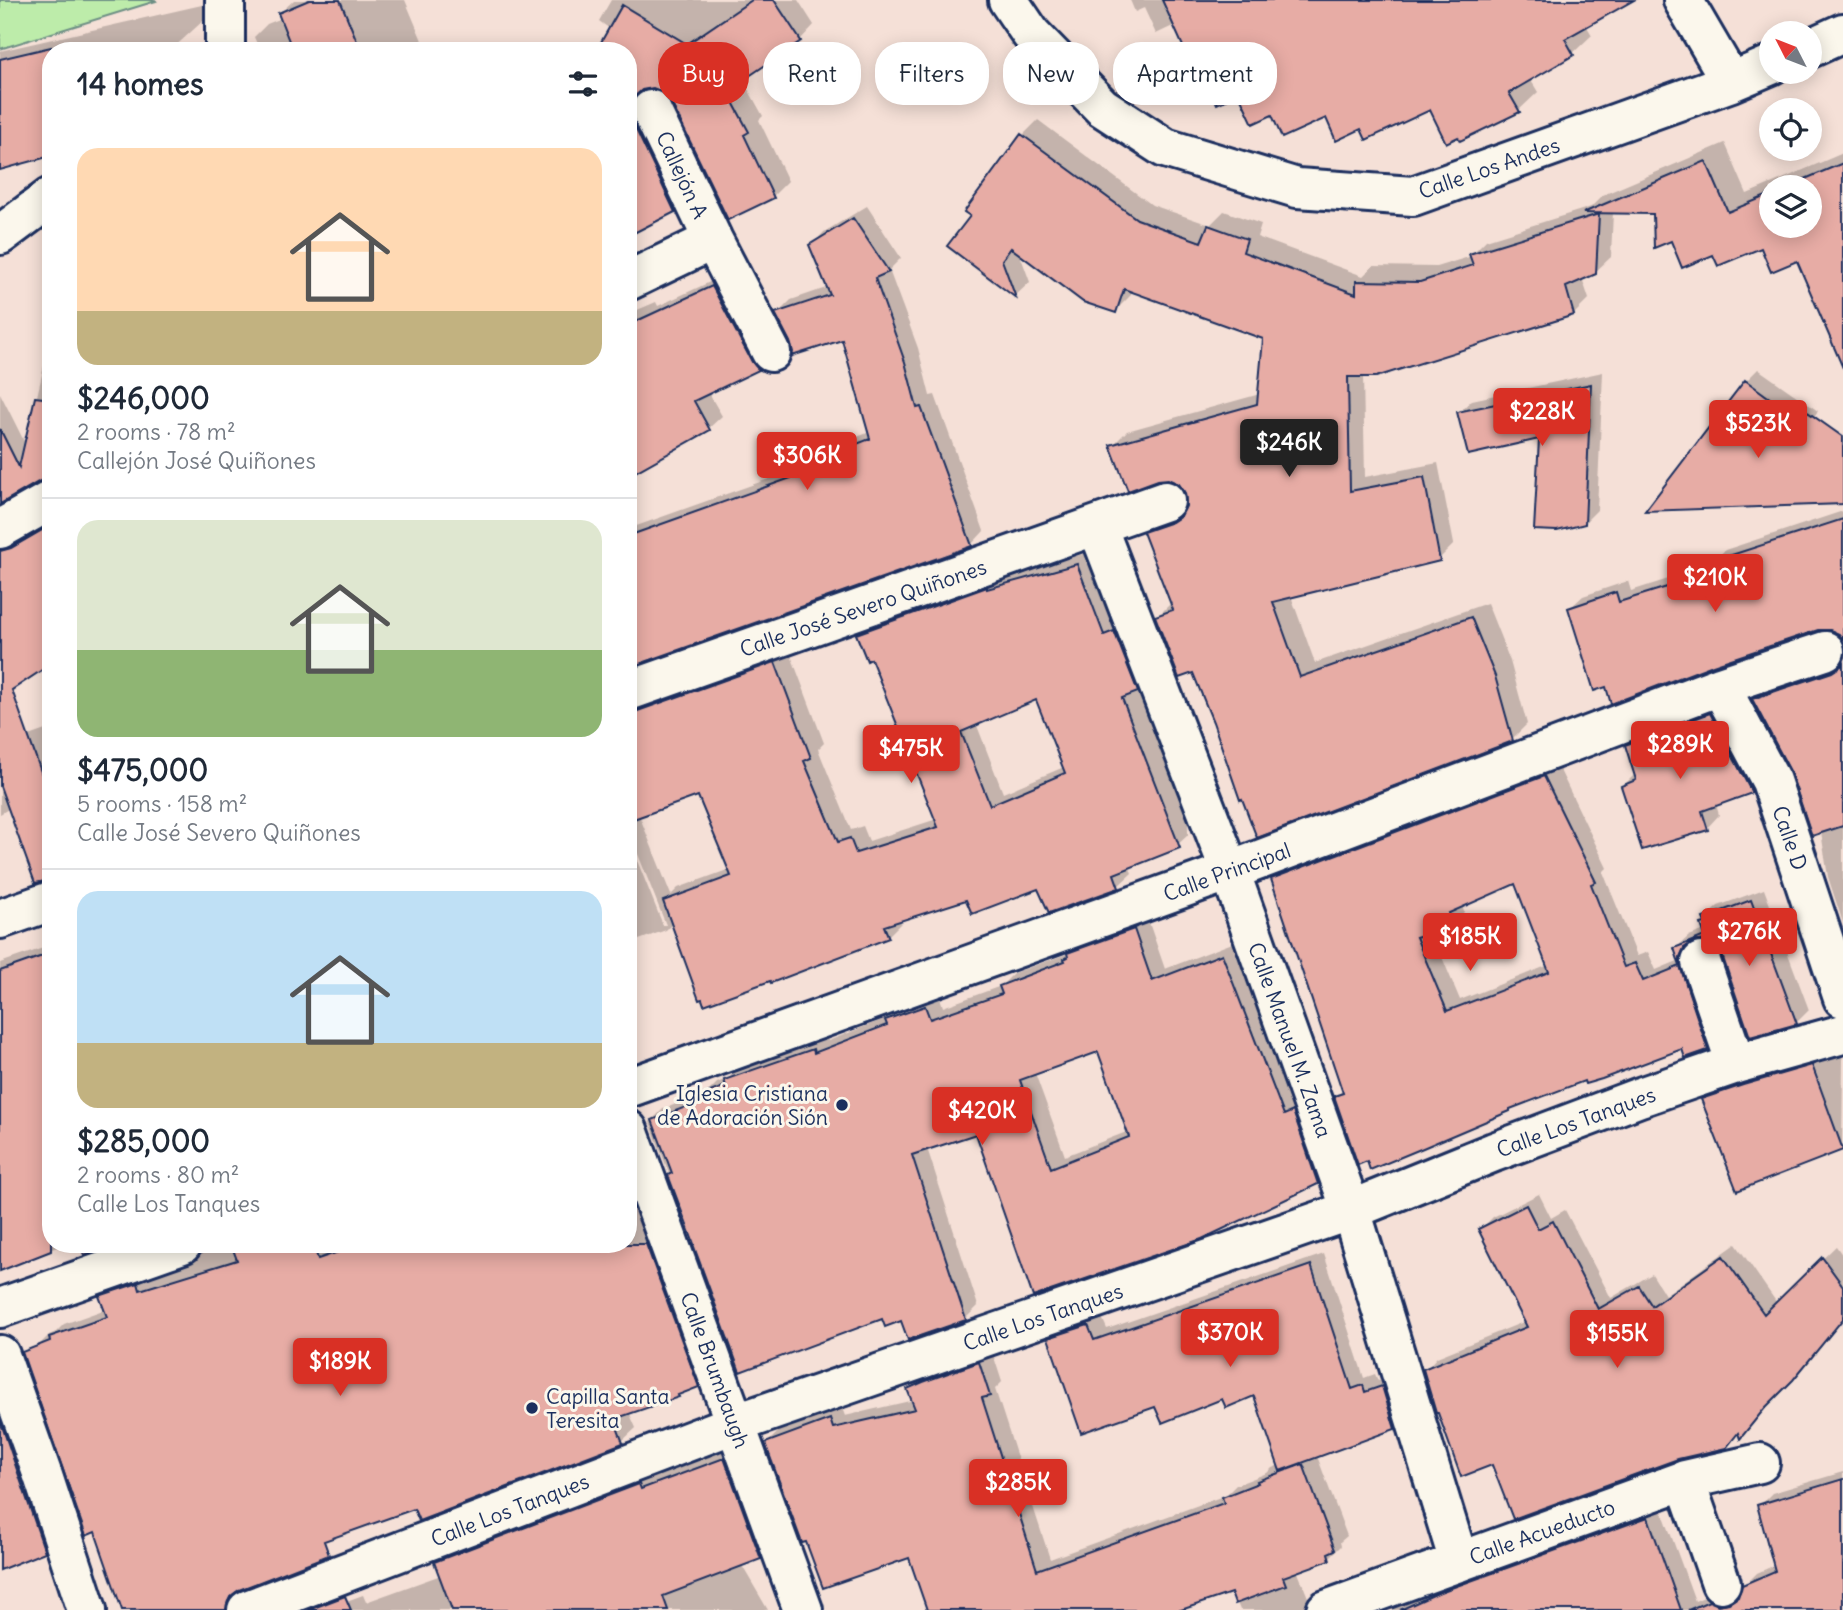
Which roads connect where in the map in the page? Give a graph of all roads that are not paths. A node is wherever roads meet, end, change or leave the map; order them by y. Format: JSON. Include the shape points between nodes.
{"nodes":[{"id":1,"x":225,"y":0,"type":"edge"},
{"id":2,"x":1008,"y":0,"type":"edge"},
{"id":3,"x":1683,"y":0,"type":"edge"},
{"id":4,"x":1843,"y":33,"type":"edge"},
{"id":5,"x":225,"y":42,"type":"edge"},
{"id":6,"x":1822,"y":43,"type":"edge"},
{"id":7,"x":1759,"y":70,"type":"edge"},
{"id":8,"x":1731,"y":82,"type":"junction"},
{"id":9,"x":651,"y":110,"type":"dead end"},
{"id":10,"x":42,"y":204,"type":"edge"},
{"id":11,"x":0,"y":235,"type":"edge"},
{"id":12,"x":713,"y":240,"type":"junction"},
{"id":13,"x":637,"y":277,"type":"edge"},
{"id":14,"x":771,"y":352,"type":"dead end"},
{"id":15,"x":1165,"y":501,"type":"dead end"},
{"id":16,"x":42,"y":505,"type":"edge"},
{"id":17,"x":1097,"y":526,"type":"junction"},
{"id":18,"x":0,"y":529,"type":"edge"},
{"id":19,"x":1825,"y":651,"type":"dead end"},
{"id":20,"x":1720,"y":686,"type":"junction"},
{"id":21,"x":637,"y":688,"type":"edge"},
{"id":22,"x":1230,"y":872,"type":"junction"},
{"id":23,"x":42,"y":904,"type":"edge"},
{"id":24,"x":0,"y":919,"type":"edge"},
{"id":25,"x":1701,"y":962,"type":"dead end"},
{"id":26,"x":1843,"y":998,"type":"edge"},
{"id":27,"x":1843,"y":1034,"type":"edge"},
{"id":28,"x":1736,"y":1064,"type":"junction"},
{"id":29,"x":637,"y":1085,"type":"edge"},
{"id":30,"x":637,"y":1155,"type":"edge"},
{"id":31,"x":1350,"y":1210,"type":"junction"},
{"id":32,"x":156,"y":1253,"type":"edge"},
{"id":33,"x":0,"y":1308,"type":"edge"},
{"id":34,"x":0,"y":1355,"type":"edge"},
{"id":35,"x":734,"y":1424,"type":"junction"},
{"id":36,"x":1760,"y":1463,"type":"dead end"},
{"id":37,"x":1685,"y":1480,"type":"junction"},
{"id":38,"x":1459,"y":1562,"type":"junction"},
{"id":39,"x":1721,"y":1583,"type":"dead end"},
{"id":40,"x":87,"y":1610,"type":"edge"},
{"id":41,"x":247,"y":1610,"type":"edge"},
{"id":42,"x":803,"y":1610,"type":"edge"},
{"id":43,"x":1326,"y":1610,"type":"edge"}],
"edges":[{"from":1,"to":5,"type":"street"},
{"from":2,"to":8,"type":"street","name":"Calle Los Andes","via":[[1031,34],[1102,107],[1165,148],[1297,188],[1413,196]]},
{"from":3,"to":8,"type":"street"},
{"from":4,"to":6,"type":"street"},
{"from":7,"to":8,"type":"street","name":"Calle Los Andes"},
{"from":9,"to":12,"type":"street","name":"Callejón A"},
{"from":10,"to":11,"type":"street"},
{"from":12,"to":13,"type":"street","name":"Callejón A"},
{"from":12,"to":14,"type":"street","name":"Callejón A"},
{"from":15,"to":17,"type":"street","name":"Calle José Severo Quiñones"},
{"from":16,"to":18,"type":"street"},
{"from":17,"to":21,"type":"street","name":"Calle José Severo Quiñones"},
{"from":17,"to":22,"type":"street","name":"Calle Manuel M. Zama"},
{"from":19,"to":20,"type":"street","name":"Calle Principal"},
{"from":20,"to":22,"type":"street","name":"Calle Principal"},
{"from":20,"to":26,"type":"street","name":"Calle D","via":[[1771,781]]},
{"from":22,"to":29,"type":"street","name":"Calle Principal"},
{"from":22,"to":31,"type":"street","name":"Calle Manuel M. Zama"},
{"from":23,"to":24,"type":"street"},
{"from":25,"to":28,"type":"street"},
{"from":27,"to":28,"type":"street","name":"Calle Los Tanques"},
{"from":28,"to":31,"type":"street","name":"Calle Los Tanques","via":[[1566,1124]]},
{"from":30,"to":35,"type":"street","name":"Calle Brumbaugh"},
{"from":31,"to":35,"type":"street","name":"Calle Los Tanques"},
{"from":31,"to":38,"type":"street","name":"Calle Manuel M. Zama"},
{"from":32,"to":33,"type":"street"},
{"from":34,"to":40,"type":"street"},
{"from":35,"to":41,"type":"street","name":"Calle Los Tanques"},
{"from":35,"to":42,"type":"street","name":"Calle Brumbaugh"},
{"from":36,"to":37,"type":"street","name":"Calle Acueducto"},
{"from":37,"to":38,"type":"street","name":"Calle Acueducto"},
{"from":37,"to":39,"type":"street"},
{"from":38,"to":43,"type":"street","name":"Calle Acueducto"}]}
